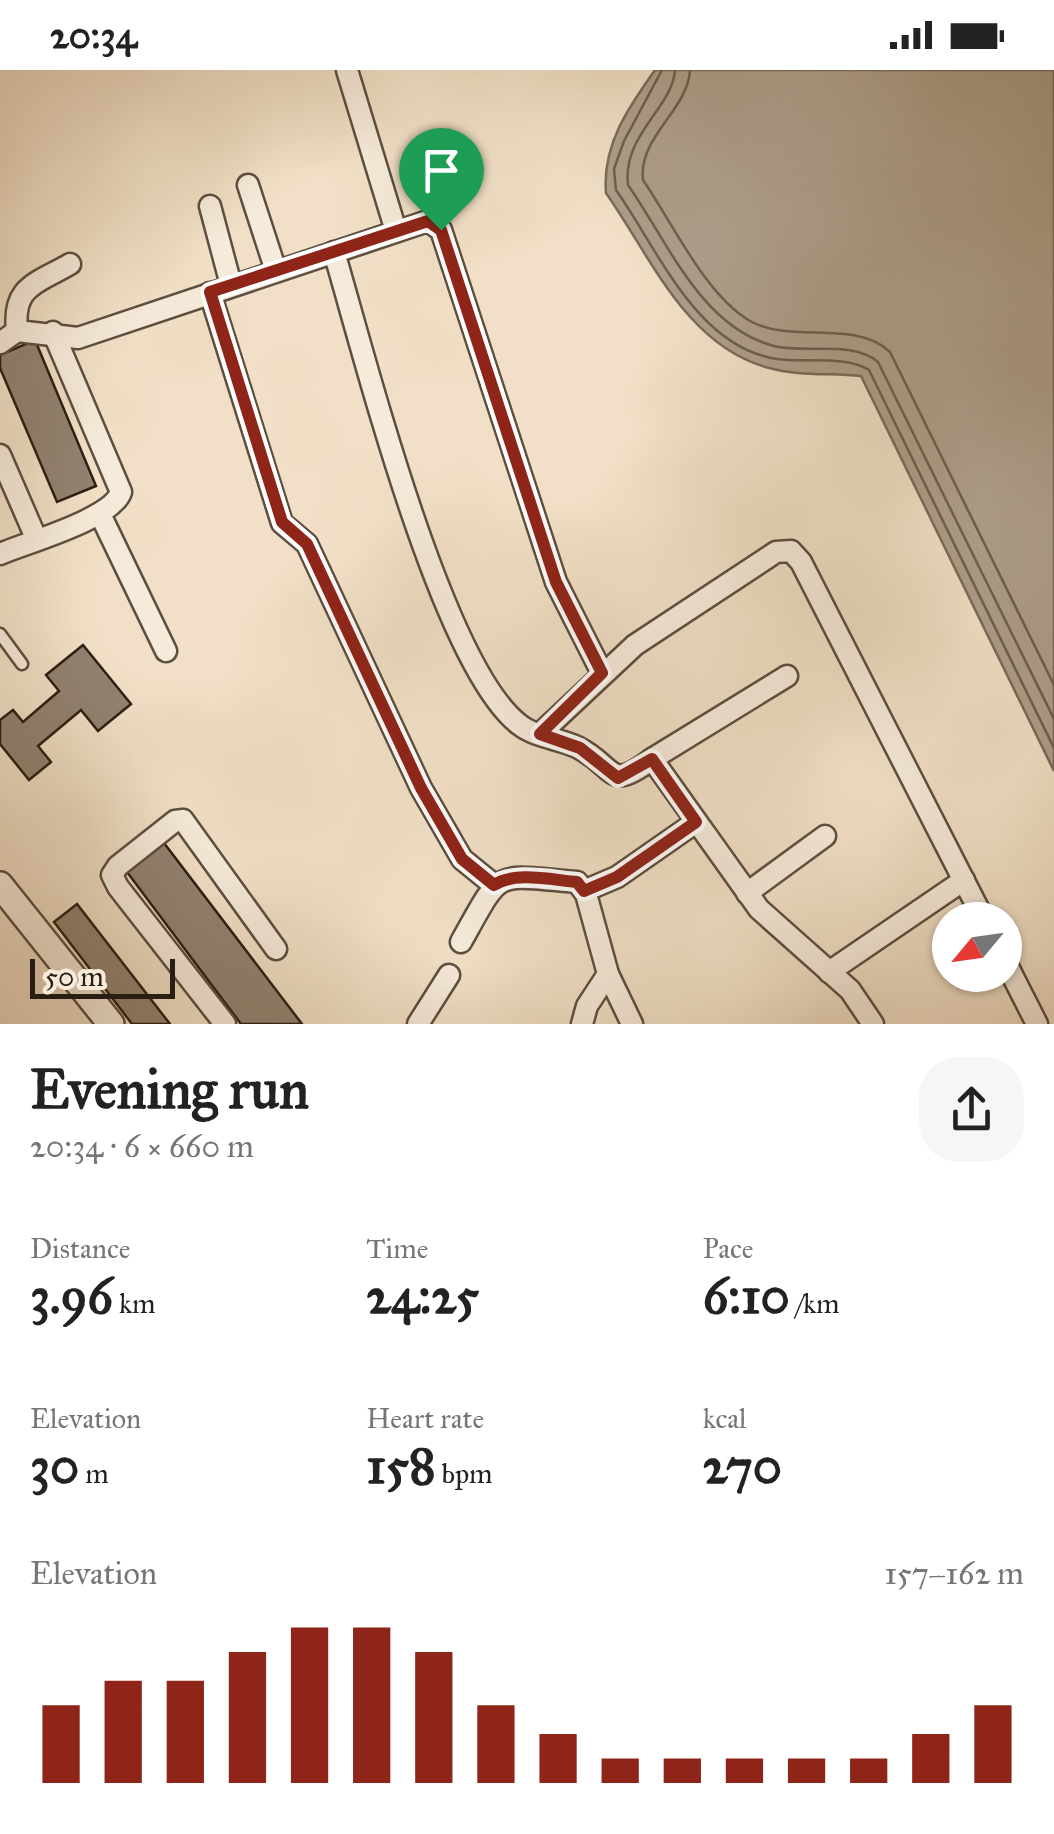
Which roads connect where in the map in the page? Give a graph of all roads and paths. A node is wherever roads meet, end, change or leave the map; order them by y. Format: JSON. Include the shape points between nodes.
{"nodes":[{"id":1,"x":347,"y":70,"type":"edge"},
{"id":2,"x":248,"y":185,"type":"dead end"},
{"id":3,"x":210,"y":206,"type":"dead end"},
{"id":4,"x":396,"y":231,"type":"junction"},
{"id":5,"x":334,"y":252,"type":"junction"},
{"id":6,"x":70,"y":264,"type":"dead end"},
{"id":7,"x":276,"y":271,"type":"junction"},
{"id":8,"x":231,"y":286,"type":"junction"},
{"id":9,"x":210,"y":292,"type":"junction"},
{"id":10,"x":53,"y":332,"type":"junction"},
{"id":11,"x":9,"y":336,"type":"edge"},
{"id":12,"x":0,"y":454,"type":"edge"},
{"id":13,"x":100,"y":514,"type":"junction"},
{"id":14,"x":36,"y":538,"type":"junction"},
{"id":15,"x":0,"y":554,"type":"edge"},
{"id":16,"x":0,"y":634,"type":"edge"},
{"id":17,"x":166,"y":651,"type":"dead end"},
{"id":18,"x":22,"y":664,"type":"dead end"},
{"id":19,"x":602,"y":673,"type":"junction"},
{"id":20,"x":787,"y":676,"type":"dead end"},
{"id":21,"x":540,"y":734,"type":"junction"},
{"id":22,"x":652,"y":759,"type":"junction"},
{"id":23,"x":696,"y":822,"type":"junction"},
{"id":24,"x":825,"y":836,"type":"dead end"},
{"id":25,"x":964,"y":880,"type":"junction"},
{"id":26,"x":0,"y":885,"type":"edge"},
{"id":27,"x":494,"y":885,"type":"junction"},
{"id":28,"x":584,"y":891,"type":"junction"},
{"id":29,"x":747,"y":894,"type":"junction"},
{"id":30,"x":975,"y":902,"type":"edge"},
{"id":31,"x":461,"y":942,"type":"dead end"},
{"id":32,"x":276,"y":949,"type":"dead end"},
{"id":33,"x":829,"y":972,"type":"junction"},
{"id":34,"x":449,"y":974,"type":"dead end"},
{"id":35,"x":608,"y":974,"type":"junction"},
{"id":36,"x":1020,"y":992,"type":"edge"},
{"id":37,"x":111,"y":1024,"type":"edge"},
{"id":38,"x":225,"y":1024,"type":"edge"},
{"id":39,"x":418,"y":1024,"type":"edge"},
{"id":40,"x":582,"y":1024,"type":"edge"},
{"id":41,"x":632,"y":1024,"type":"edge"},
{"id":42,"x":873,"y":1024,"type":"edge"},
{"id":43,"x":1037,"y":1024,"type":"edge"}],
"edges":[{"from":1,"to":4,"type":"street"},
{"from":2,"to":7,"type":"street"},
{"from":3,"to":8,"type":"street"},
{"from":4,"to":5,"type":"street"},
{"from":4,"to":19,"type":"street","via":[[428,221],[441,230],[556,582]]},
{"from":5,"to":7,"type":"street"},
{"from":5,"to":21,"type":"street","via":[[398,468],[448,607],[484,680],[520,725]]},
{"from":6,"to":11,"type":"street","via":[[20,294]]},
{"from":7,"to":8,"type":"street"},
{"from":8,"to":9,"type":"street"},
{"from":9,"to":10,"type":"street","via":[[78,338]]},
{"from":9,"to":27,"type":"street","via":[[282,522],[307,544],[421,788],[462,859]]},
{"from":10,"to":11,"type":"street"},
{"from":10,"to":13,"type":"street","via":[[120,492]]},
{"from":12,"to":14,"type":"street"},
{"from":13,"to":14,"type":"street"},
{"from":13,"to":17,"type":"street"},
{"from":14,"to":15,"type":"street"},
{"from":16,"to":18,"type":"lane"},
{"from":19,"to":21,"type":"street"},
{"from":19,"to":25,"type":"street","via":[[776,552],[791,551]]},
{"from":20,"to":22,"type":"street"},
{"from":21,"to":22,"type":"street","via":[[580,748],[618,778]]},
{"from":22,"to":23,"type":"street"},
{"from":23,"to":28,"type":"street","via":[[617,877]]},
{"from":23,"to":29,"type":"street"},
{"from":24,"to":29,"type":"street"},
{"from":25,"to":30,"type":"street"},
{"from":25,"to":33,"type":"street"},
{"from":26,"to":37,"type":"street"},
{"from":27,"to":28,"type":"street","via":[[505,877],[577,882]]},
{"from":27,"to":31,"type":"street"},
{"from":28,"to":35,"type":"street"},
{"from":29,"to":33,"type":"street"},
{"from":32,"to":38,"type":"street","via":[[183,820],[118,866],[112,875],[118,887]]},
{"from":33,"to":42,"type":"street"},
{"from":34,"to":39,"type":"street"},
{"from":35,"to":40,"type":"street"},
{"from":35,"to":41,"type":"street"},
{"from":36,"to":43,"type":"street"}]}
